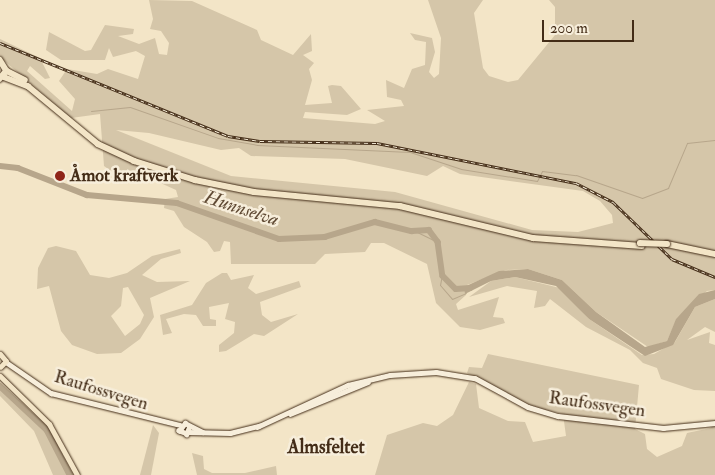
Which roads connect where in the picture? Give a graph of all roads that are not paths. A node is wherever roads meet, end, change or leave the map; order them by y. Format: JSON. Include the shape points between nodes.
{"nodes":[{"id":1,"x":0,"y":60,"type":"edge"},
{"id":2,"x":3,"y":76,"type":"edge"},
{"id":3,"x":715,"y":255,"type":"edge"},
{"id":4,"x":0,"y":354,"type":"edge"},
{"id":5,"x":3,"y":365,"type":"edge"},
{"id":6,"x":1,"y":376,"type":"edge"},
{"id":7,"x":715,"y":423,"type":"edge"},
{"id":8,"x":166,"y":424,"type":"junction"},
{"id":9,"x":180,"y":425,"type":"junction"},
{"id":10,"x":190,"y":429,"type":"junction"},
{"id":11,"x":179,"y":431,"type":"junction"},
{"id":12,"x":77,"y":475,"type":"edge"}],
"edges":[{"from":1,"to":2,"type":"highway"},
{"from":2,"to":3,"type":"highway","bridge":true,"via":[[28,86],[81,132],[134,161],[220,187],[400,206],[533,238],[668,246]]},
{"from":4,"to":5,"type":"main road"},
{"from":5,"to":6,"type":"main road"},
{"from":5,"to":8,"type":"main road","name":"Raufossvegen","via":[[16,369],[51,393]]},
{"from":6,"to":12,"type":"main road","via":[[49,424]]},
{"from":7,"to":10,"type":"main road","name":"Raufossvegen","via":[[663,428],[558,416],[528,407],[465,375],[394,375],[257,427],[230,433]]},
{"from":8,"to":9,"type":"main road","name":"Raufossvegen"},
{"from":8,"to":11,"type":"main road","name":"Raufossvegen"},
{"from":9,"to":10,"type":"main road","name":"Raufossvegen"},
{"from":9,"to":11,"type":"main road"},
{"from":10,"to":11,"type":"main road","name":"Raufossvegen"}]}
